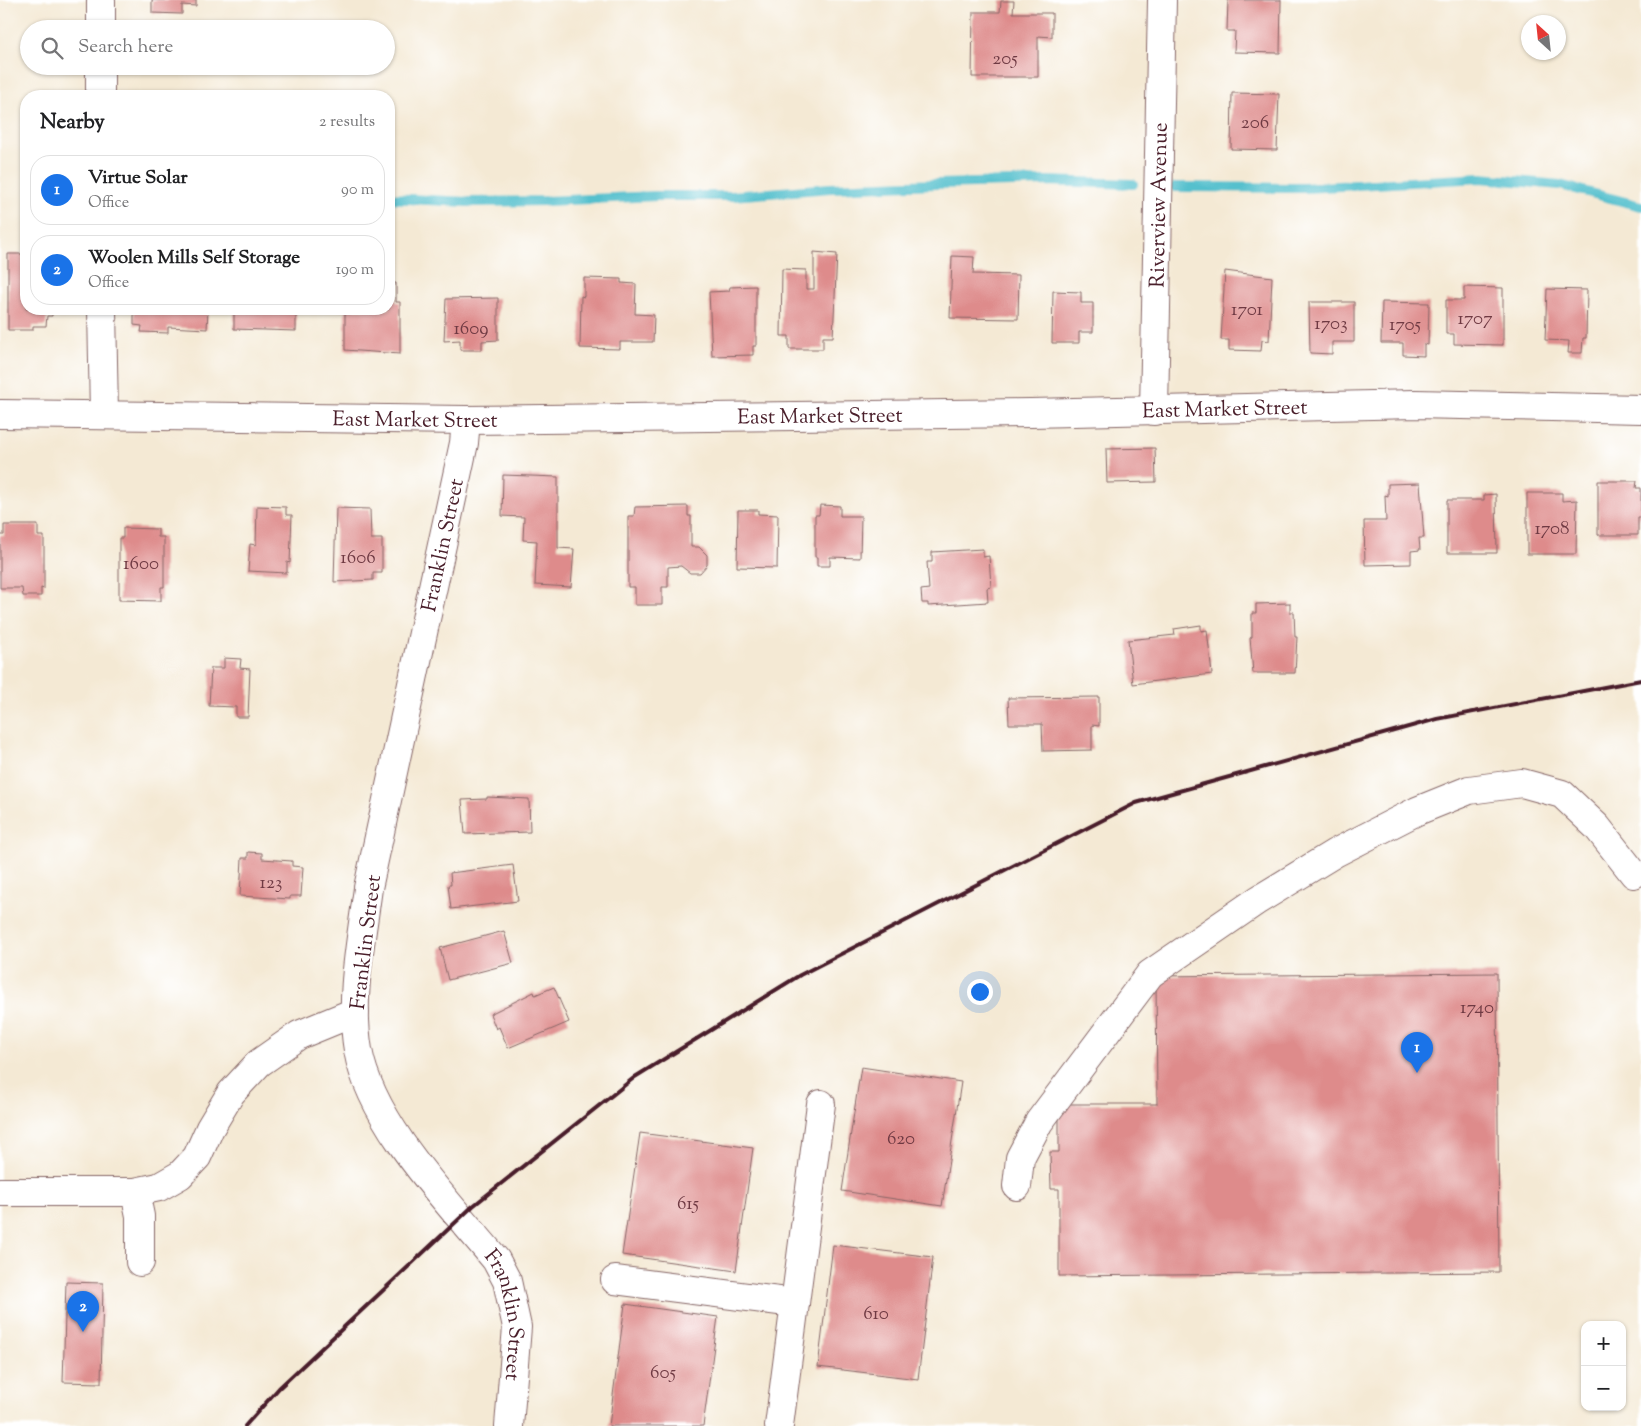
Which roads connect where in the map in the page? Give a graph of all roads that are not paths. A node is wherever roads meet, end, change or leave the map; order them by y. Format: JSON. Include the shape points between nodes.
{"nodes":[{"id":1,"x":101,"y":0,"type":"edge"},
{"id":2,"x":1162,"y":0,"type":"edge"},
{"id":3,"x":101,"y":20,"type":"edge"},
{"id":4,"x":100,"y":75,"type":"edge"},
{"id":5,"x":100,"y":90,"type":"edge"},
{"id":6,"x":102,"y":315,"type":"edge"},
{"id":7,"x":1641,"y":409,"type":"edge"},
{"id":8,"x":1154,"y":411,"type":"junction"},
{"id":9,"x":0,"y":414,"type":"edge"},
{"id":10,"x":104,"y":414,"type":"junction"},
{"id":11,"x":466,"y":420,"type":"junction"},
{"id":12,"x":1634,"y":874,"type":"dead end"},
{"id":13,"x":355,"y":1012,"type":"junction"},
{"id":14,"x":821,"y":1104,"type":"dead end"},
{"id":15,"x":1017,"y":1186,"type":"dead end"},
{"id":16,"x":0,"y":1192,"type":"edge"},
{"id":17,"x":135,"y":1192,"type":"junction"},
{"id":18,"x":140,"y":1262,"type":"dead end"},
{"id":19,"x":616,"y":1280,"type":"dead end"},
{"id":20,"x":795,"y":1303,"type":"junction"},
{"id":21,"x":510,"y":1426,"type":"edge"},
{"id":22,"x":779,"y":1426,"type":"edge"}],
"edges":[{"from":1,"to":3,"type":"street"},
{"from":2,"to":8,"type":"street","name":"Riverview Avenue"},
{"from":4,"to":5,"type":"street"},
{"from":6,"to":10,"type":"street"},
{"from":7,"to":8,"type":"street","name":"East Market Street","via":[[1415,404]]},
{"from":8,"to":11,"type":"street","name":"East Market Street"},
{"from":9,"to":10,"type":"street","name":"East Market Street"},
{"from":10,"to":11,"type":"street","name":"East Market Street"},
{"from":11,"to":13,"type":"street","name":"Franklin Street","via":[[462,453],[368,888]]},
{"from":12,"to":15,"type":"street","via":[[1597,827],[1562,794],[1522,783],[1469,790],[1417,810],[1267,895],[1150,974],[1039,1122],[1020,1158]]},
{"from":13,"to":17,"type":"street","via":[[298,1035],[259,1063],[231,1093],[197,1157],[180,1175],[159,1187]]},
{"from":13,"to":21,"type":"street","name":"Franklin Street","via":[[358,1052],[372,1095],[400,1141],[496,1260],[507,1281],[517,1327]]},
{"from":14,"to":20,"type":"street"},
{"from":16,"to":17,"type":"street"},
{"from":17,"to":18,"type":"street","via":[[140,1216]]},
{"from":19,"to":20,"type":"street"},
{"from":20,"to":22,"type":"street"}]}
